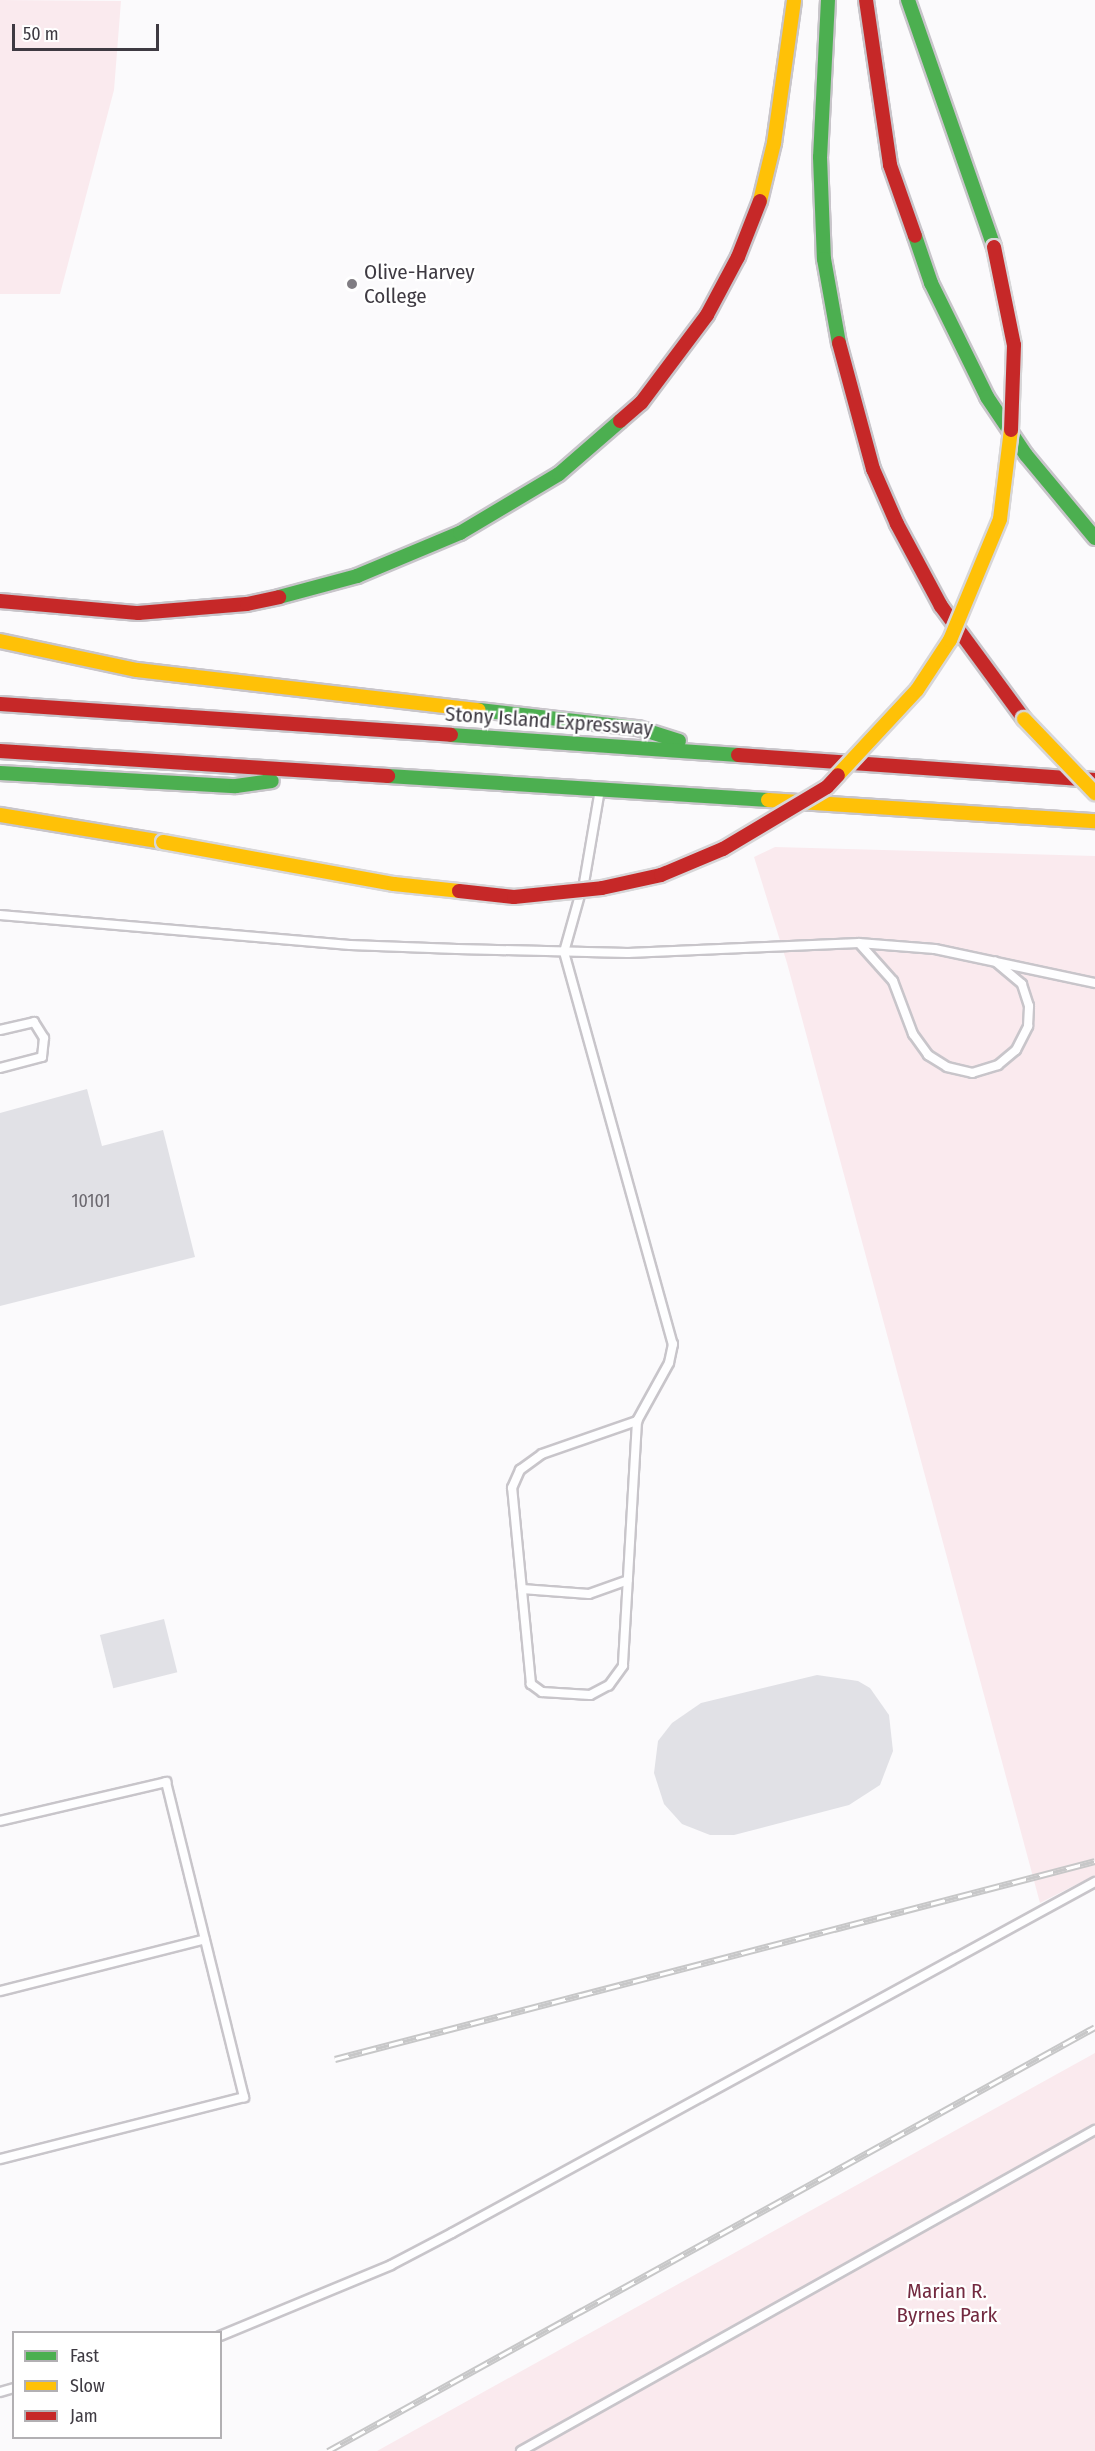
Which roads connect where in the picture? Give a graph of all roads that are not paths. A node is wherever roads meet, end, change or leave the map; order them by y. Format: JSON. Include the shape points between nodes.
{"nodes":[{"id":1,"x":794,"y":0,"type":"edge"},
{"id":2,"x":828,"y":0,"type":"edge"},
{"id":3,"x":866,"y":0,"type":"edge"},
{"id":4,"x":908,"y":0,"type":"edge"},
{"id":5,"x":1095,"y":538,"type":"edge"},
{"id":6,"x":0,"y":601,"type":"edge"},
{"id":7,"x":0,"y":641,"type":"edge"},
{"id":8,"x":0,"y":704,"type":"edge"},
{"id":9,"x":0,"y":751,"type":"edge"},
{"id":10,"x":714,"y":753,"type":"junction"},
{"id":11,"x":0,"y":773,"type":"edge"},
{"id":12,"x":329,"y":773,"type":"junction"},
{"id":13,"x":1095,"y":780,"type":"edge"},
{"id":14,"x":600,"y":790,"type":"junction"},
{"id":15,"x":1095,"y":793,"type":"edge"},
{"id":16,"x":0,"y":815,"type":"edge"},
{"id":17,"x":1095,"y":821,"type":"edge"},
{"id":18,"x":0,"y":915,"type":"edge"},
{"id":19,"x":860,"y":944,"type":"junction"},
{"id":20,"x":564,"y":952,"type":"junction"},
{"id":21,"x":995,"y":961,"type":"junction"},
{"id":22,"x":1095,"y":983,"type":"edge"},
{"id":23,"x":0,"y":1030,"type":"edge"},
{"id":24,"x":0,"y":1068,"type":"edge"},
{"id":25,"x":637,"y":1421,"type":"junction"},
{"id":26,"x":628,"y":1580,"type":"junction"},
{"id":27,"x":522,"y":1588,"type":"junction"},
{"id":28,"x":0,"y":1821,"type":"edge"},
{"id":29,"x":1095,"y":1882,"type":"edge"},
{"id":30,"x":205,"y":1939,"type":"junction"},
{"id":31,"x":0,"y":1991,"type":"edge"},
{"id":32,"x":1095,"y":2130,"type":"edge"},
{"id":33,"x":0,"y":2159,"type":"edge"},
{"id":34,"x":222,"y":2335,"type":"edge"},
{"id":35,"x":521,"y":2451,"type":"edge"}],
"edges":[{"from":1,"to":6,"type":"highway","via":[[774,142],[758,207],[738,257],[707,315],[648,395],[559,474],[460,533],[357,576],[304,591],[236,605],[138,613]]},
{"from":2,"to":15,"type":"highway","bridge":true,"via":[[820,157],[824,259],[843,363],[873,469],[941,606],[1024,719]]},
{"from":3,"to":5,"type":"highway","via":[[890,165],[931,283],[987,396],[1026,455]]},
{"from":4,"to":16,"type":"highway","bridge":true,"via":[[994,247],[1014,345],[1015,401],[1000,519],[978,581],[950,640],[917,690],[827,787],[723,849],[661,875],[602,888],[514,897],[394,884]]},
{"from":7,"to":10,"type":"highway","via":[[137,670],[638,728]]},
{"from":8,"to":10,"type":"highway","name":"Stony Island Expressway"},
{"from":9,"to":12,"type":"highway"},
{"from":10,"to":13,"type":"highway","name":"Stony Island Expressway"},
{"from":11,"to":12,"type":"highway","via":[[236,786]]},
{"from":12,"to":14,"type":"highway"},
{"from":14,"to":17,"type":"highway"},
{"from":14,"to":20,"type":"lane","via":[[590,864]]},
{"from":18,"to":20,"type":"lane","via":[[350,945]]},
{"from":19,"to":20,"type":"lane"},
{"from":19,"to":21,"type":"lane","via":[[934,949]]},
{"from":19,"to":21,"type":"lane","via":[[893,981],[913,1034],[928,1055],[947,1067],[972,1073],[998,1065],[1016,1050],[1028,1026],[1029,1006],[1022,984]]},
{"from":20,"to":25,"type":"lane","via":[[673,1344],[669,1363]]},
{"from":21,"to":22,"type":"lane"},
{"from":23,"to":24,"type":"lane","via":[[34,1022],[44,1038],[42,1057]]},
{"from":25,"to":26,"type":"lane"},
{"from":25,"to":27,"type":"lane","via":[[542,1454],[520,1470],[512,1488]]},
{"from":26,"to":27,"type":"lane","via":[[589,1594]]},
{"from":26,"to":27,"type":"lane","via":[[623,1666],[609,1685],[590,1695],[542,1692],[531,1684]]},
{"from":28,"to":30,"type":"lane","via":[[166,1782]]},
{"from":29,"to":34,"type":"lane","via":[[453,2233],[348,2284]]},
{"from":30,"to":31,"type":"lane"},
{"from":30,"to":33,"type":"lane","via":[[244,2097]]},
{"from":32,"to":35,"type":"lane"}]}
